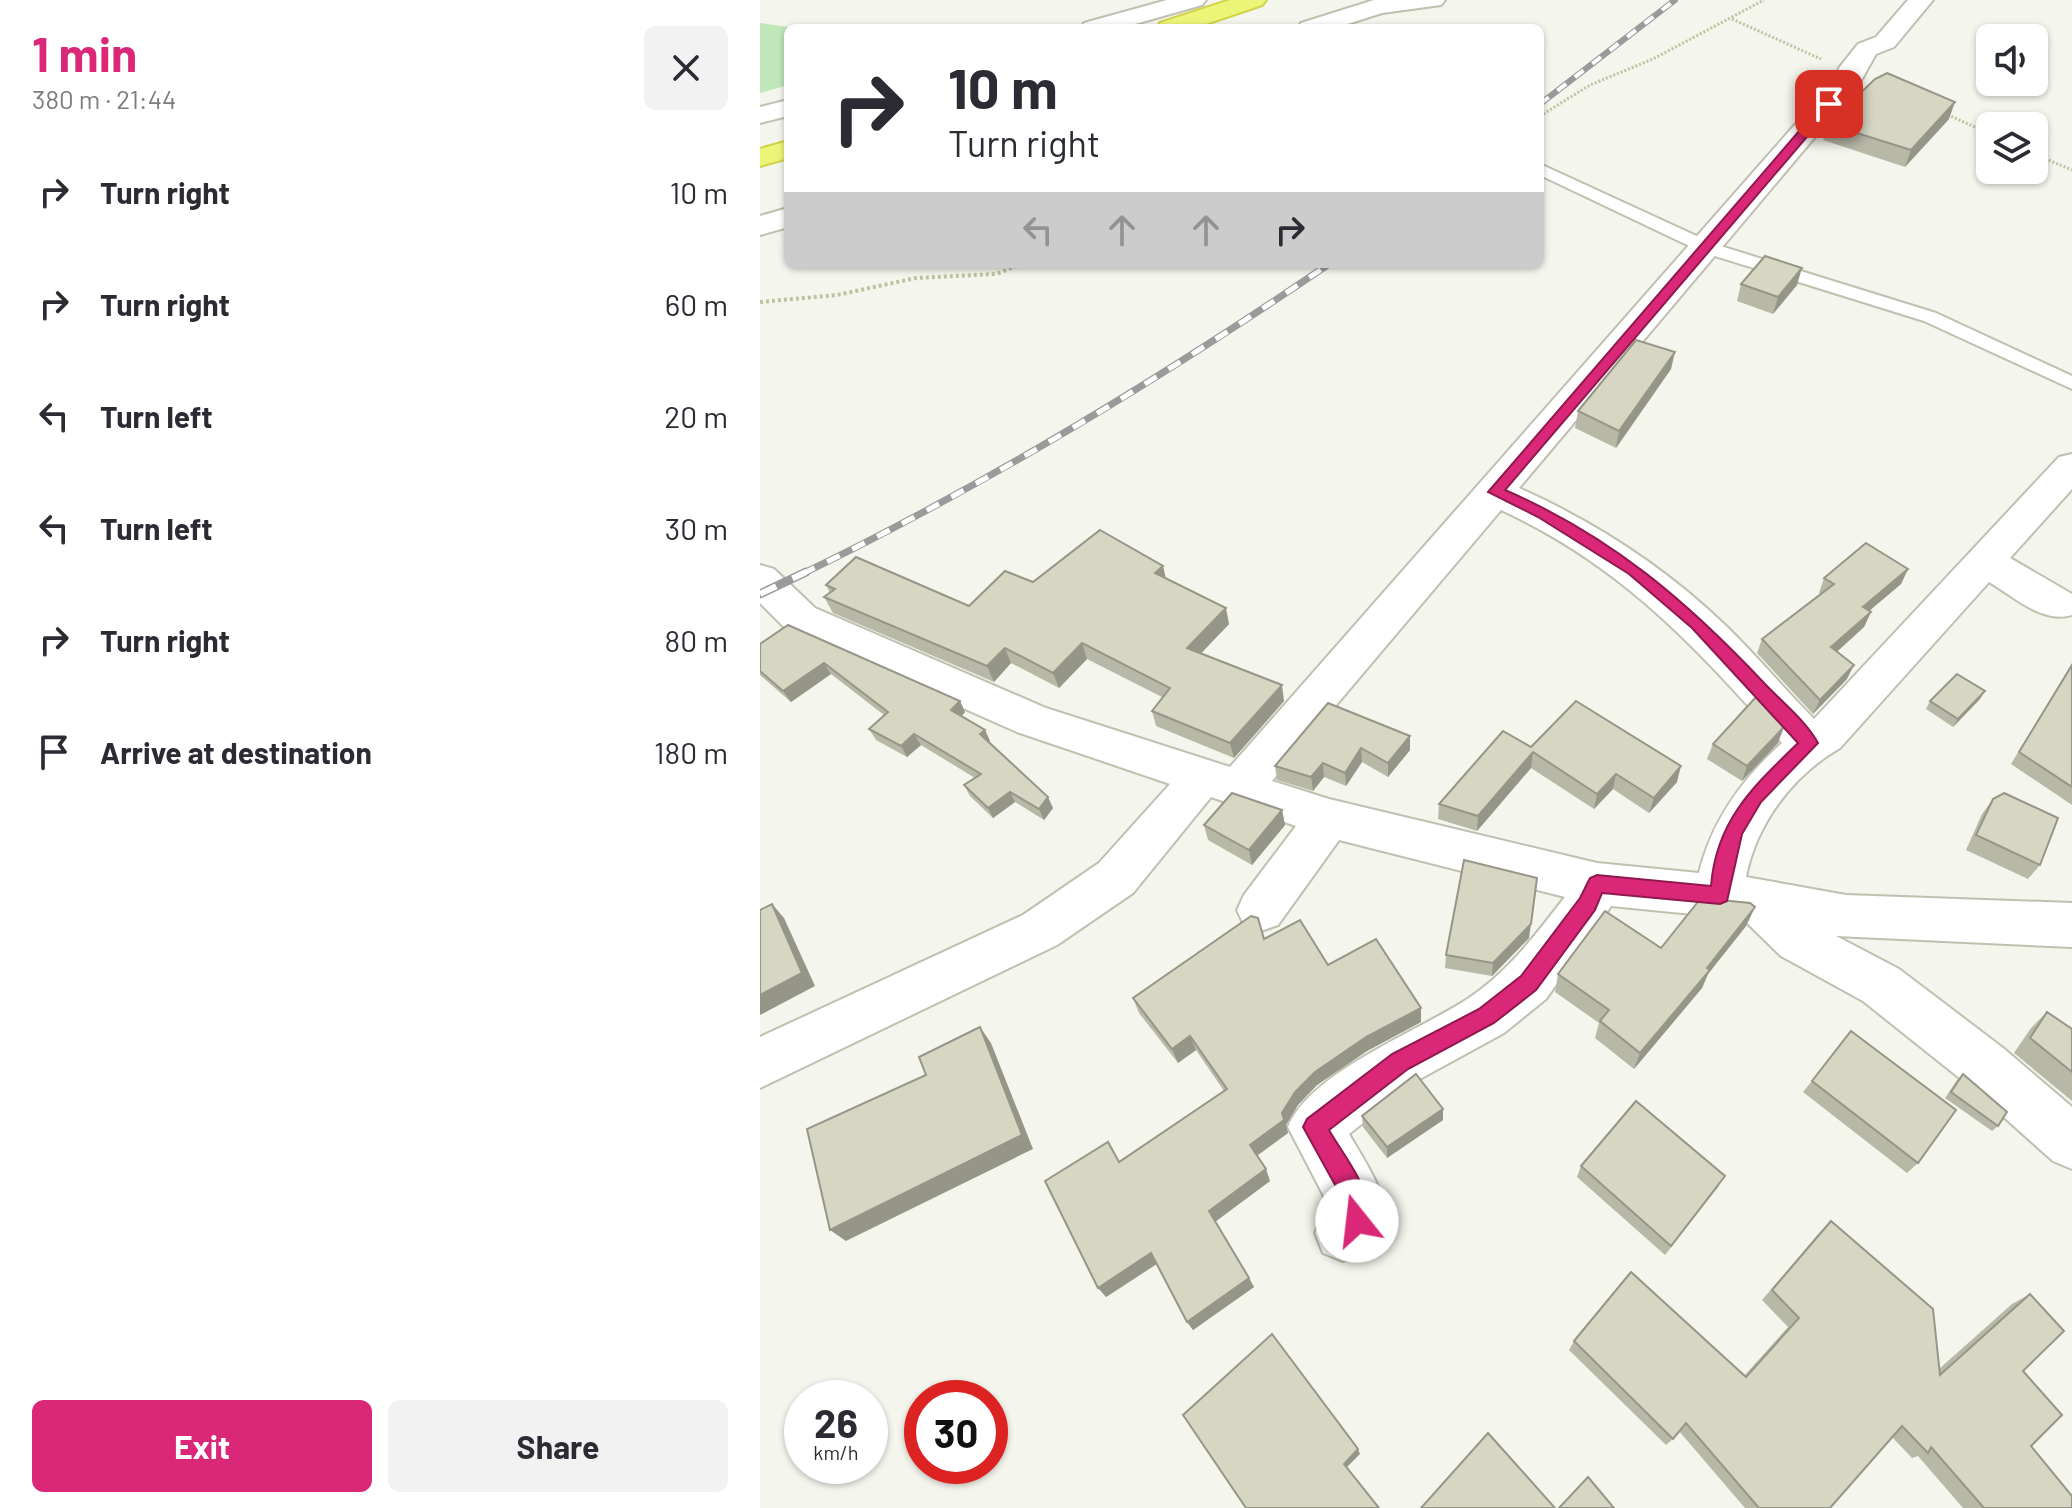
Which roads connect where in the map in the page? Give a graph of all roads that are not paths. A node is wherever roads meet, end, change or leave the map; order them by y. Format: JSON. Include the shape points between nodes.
{"nodes":[{"id":1,"x":1194,"y":0,"type":"edge"},
{"id":2,"x":1254,"y":0,"type":"edge"},
{"id":3,"x":1921,"y":0,"type":"edge"},
{"id":4,"x":1428,"y":2,"type":"edge"},
{"id":5,"x":1107,"y":24,"type":"edge"},
{"id":6,"x":1181,"y":24,"type":"edge"},
{"id":7,"x":1323,"y":24,"type":"edge"},
{"id":8,"x":1397,"y":24,"type":"edge"},
{"id":9,"x":784,"y":109,"type":"edge"},
{"id":10,"x":760,"y":115,"type":"edge"},
{"id":11,"x":784,"y":150,"type":"edge"},
{"id":12,"x":760,"y":158,"type":"edge"},
{"id":13,"x":1544,"y":171,"type":"edge"},
{"id":14,"x":784,"y":218,"type":"edge"},
{"id":15,"x":760,"y":226,"type":"edge"},
{"id":16,"x":1708,"y":248,"type":"junction"},
{"id":17,"x":2072,"y":383,"type":"edge"},
{"id":18,"x":2072,"y":466,"type":"edge"},
{"id":19,"x":1495,"y":492,"type":"junction"},
{"id":20,"x":1985,"y":561,"type":"junction"},
{"id":21,"x":760,"y":579,"type":"edge"},
{"id":22,"x":2058,"y":605,"type":"dead end"},
{"id":23,"x":1809,"y":743,"type":"junction"},
{"id":24,"x":1222,"y":780,"type":"junction"},
{"id":25,"x":1329,"y":818,"type":"junction"},
{"id":26,"x":1597,"y":884,"type":"junction"},
{"id":27,"x":1737,"y":897,"type":"junction"},
{"id":28,"x":1261,"y":910,"type":"dead end"},
{"id":29,"x":2072,"y":925,"type":"edge"},
{"id":30,"x":760,"y":1063,"type":"edge"},
{"id":31,"x":2072,"y":1142,"type":"edge"},
{"id":32,"x":1343,"y":1233,"type":"dead end"}],
"edges":[{"from":1,"to":5,"type":"street"},
{"from":2,"to":6,"type":"highway"},
{"from":3,"to":16,"type":"street","via":[[1885,42],[1867,49]]},
{"from":4,"to":7,"type":"street","via":[[1379,6]]},
{"from":4,"to":8,"type":"street"},
{"from":9,"to":10,"type":"street"},
{"from":11,"to":12,"type":"highway"},
{"from":13,"to":16,"type":"lane"},
{"from":14,"to":15,"type":"street"},
{"from":16,"to":17,"type":"lane","via":[[1930,317]]},
{"from":16,"to":19,"type":"street"},
{"from":18,"to":20,"type":"street"},
{"from":19,"to":23,"type":"street","via":[[1544,513],[1635,570],[1698,624]]},
{"from":19,"to":24,"type":"street"},
{"from":20,"to":22,"type":"street"},
{"from":20,"to":23,"type":"street","via":[[1825,736]]},
{"from":21,"to":24,"type":"street","via":[[801,619],[911,669],[1032,720]]},
{"from":23,"to":27,"type":"street","via":[[1754,797],[1733,832],[1722,867]]},
{"from":24,"to":25,"type":"street"},
{"from":24,"to":30,"type":"street","via":[[1177,809],[1116,878],[1040,930]]},
{"from":25,"to":26,"type":"street"},
{"from":25,"to":28,"type":"street"},
{"from":26,"to":27,"type":"street"},
{"from":26,"to":32,"type":"street","via":[[1588,904],[1528,983],[1486,1016],[1400,1062],[1315,1127],[1356,1199],[1357,1221]]},
{"from":27,"to":29,"type":"street","via":[[1846,916]]},
{"from":27,"to":31,"type":"street","via":[[1798,940],[1892,994]]}]}
